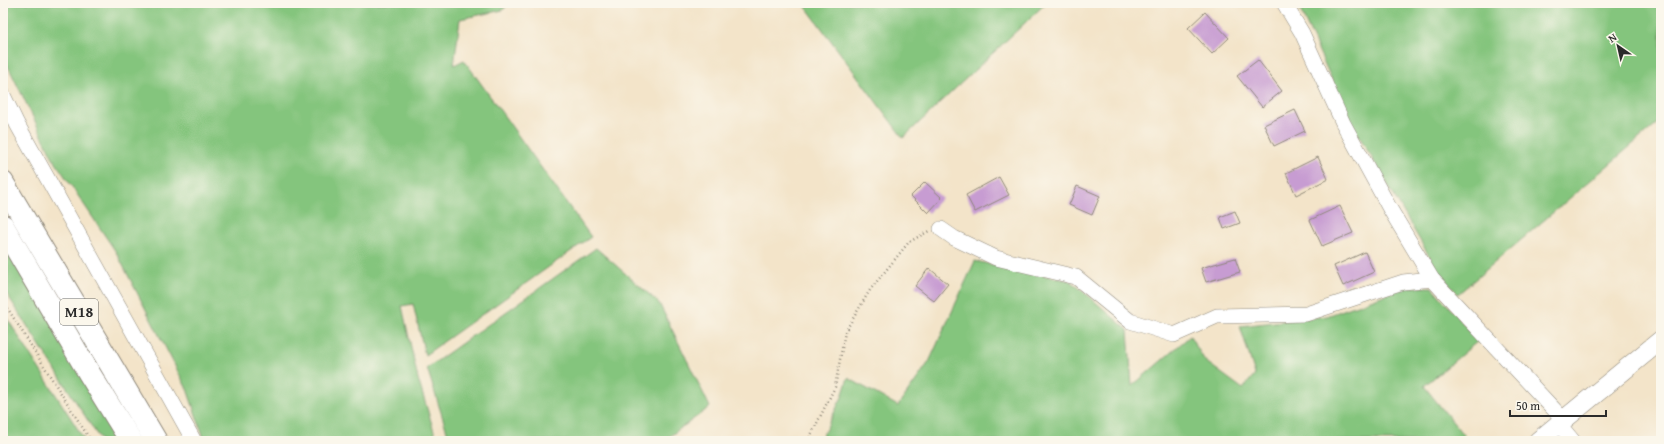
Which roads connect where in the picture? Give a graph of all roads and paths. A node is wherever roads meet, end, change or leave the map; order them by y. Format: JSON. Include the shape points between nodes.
{"nodes":[{"id":1,"x":1284,"y":3,"type":"edge"},
{"id":2,"x":3,"y":95,"type":"edge"},
{"id":3,"x":3,"y":183,"type":"edge"},
{"id":4,"x":3,"y":226,"type":"edge"},
{"id":5,"x":941,"y":229,"type":"joint"},
{"id":6,"x":1432,"y":279,"type":"junction"},
{"id":7,"x":3,"y":301,"type":"edge"},
{"id":8,"x":1661,"y":340,"type":"edge"},
{"id":9,"x":1561,"y":421,"type":"junction"},
{"id":10,"x":91,"y":441,"type":"edge"},
{"id":11,"x":131,"y":441,"type":"edge"},
{"id":12,"x":156,"y":441,"type":"edge"},
{"id":13,"x":194,"y":441,"type":"edge"},
{"id":14,"x":808,"y":441,"type":"edge"},
{"id":15,"x":1538,"y":441,"type":"edge"},
{"id":16,"x":1573,"y":441,"type":"edge"}],
"edges":[{"from":1,"to":6,"type":"street","via":[[1302,33],[1343,123]]},
{"from":2,"to":13,"type":"street"},
{"from":3,"to":12,"type":"highway","number":"M18"},
{"from":4,"to":11,"type":"highway","number":"M18"},
{"from":5,"to":6,"type":"street","via":[[996,258],[1076,278],[1130,321],[1174,336],[1217,316],[1306,314],[1403,282]]},
{"from":5,"to":14,"type":"path","via":[[929,231],[909,242],[870,290],[845,332],[835,387]]},
{"from":6,"to":9,"type":"street"},
{"from":7,"to":10,"type":"path"},
{"from":8,"to":9,"type":"main road"},
{"from":9,"to":15,"type":"main road"},
{"from":9,"to":16,"type":"street"}]}
